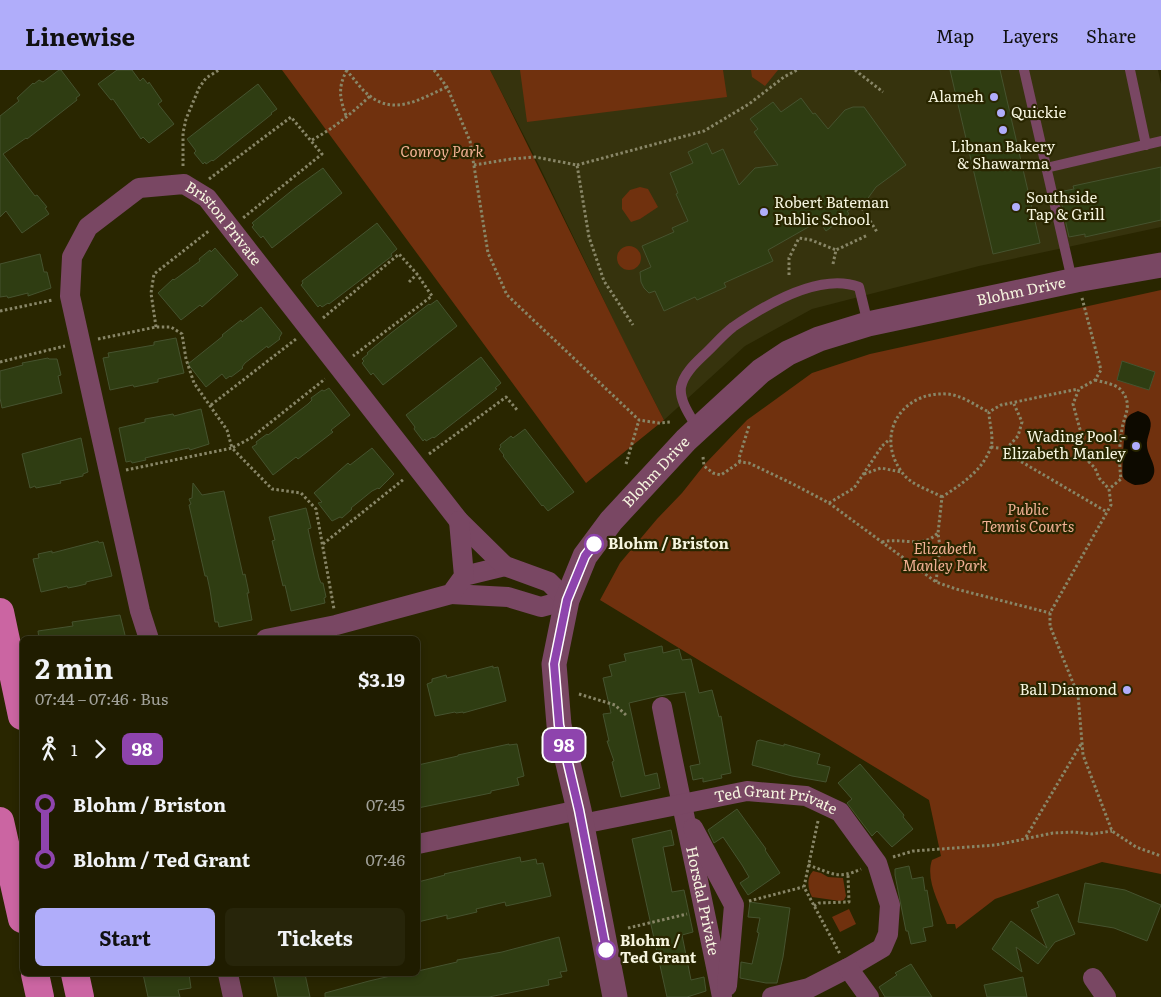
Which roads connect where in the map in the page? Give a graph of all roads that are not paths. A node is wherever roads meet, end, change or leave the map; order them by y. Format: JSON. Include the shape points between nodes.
{"nodes":[{"id":1,"x":1024,"y":70,"type":"edge"},
{"id":2,"x":1130,"y":70,"type":"edge"},
{"id":3,"x":1161,"y":141,"type":"edge"},
{"id":4,"x":1146,"y":145,"type":"junction"},
{"id":5,"x":1046,"y":168,"type":"junction"},
{"id":6,"x":1161,"y":265,"type":"edge"},
{"id":7,"x":1074,"y":280,"type":"junction"},
{"id":8,"x":868,"y":324,"type":"junction"},
{"id":9,"x":698,"y":429,"type":"junction"},
{"id":10,"x":459,"y":521,"type":"junction"},
{"id":11,"x":505,"y":566,"type":"junction"},
{"id":12,"x":464,"y":576,"type":"junction"},
{"id":13,"x":451,"y":594,"type":"junction"},
{"id":14,"x":567,"y":600,"type":"junction"},
{"id":15,"x":0,"y":612,"type":"edge"},
{"id":16,"x":148,"y":636,"type":"edge"},
{"id":17,"x":281,"y":636,"type":"edge"},
{"id":18,"x":662,"y":706,"type":"dead end"},
{"id":19,"x":20,"y":707,"type":"edge"},
{"id":20,"x":680,"y":804,"type":"junction"},
{"id":21,"x":580,"y":817,"type":"junction"},
{"id":22,"x":0,"y":821,"type":"edge"},
{"id":23,"x":420,"y":844,"type":"edge"},
{"id":24,"x":20,"y":910,"type":"edge"},
{"id":25,"x":848,"y":968,"type":"junction"},
{"id":26,"x":35,"y":976,"type":"edge"},
{"id":27,"x":75,"y":976,"type":"edge"},
{"id":28,"x":228,"y":976,"type":"edge"},
{"id":29,"x":1093,"y":978,"type":"dead end"},
{"id":30,"x":40,"y":997,"type":"edge"},
{"id":31,"x":80,"y":997,"type":"edge"},
{"id":32,"x":233,"y":997,"type":"edge"},
{"id":33,"x":615,"y":997,"type":"edge"},
{"id":34,"x":724,"y":997,"type":"edge"},
{"id":35,"x":772,"y":997,"type":"edge"},
{"id":36,"x":869,"y":997,"type":"edge"},
{"id":37,"x":1106,"y":997,"type":"edge"}],
"edges":[{"from":1,"to":5,"type":"lane"},
{"from":2,"to":4,"type":"lane"},
{"from":3,"to":4,"type":"lane"},
{"from":4,"to":5,"type":"lane"},
{"from":5,"to":7,"type":"lane"},
{"from":6,"to":7,"type":"street","name":"Blohm Drive"},
{"from":7,"to":8,"type":"street","name":"Blohm Drive"},
{"from":8,"to":9,"type":"street","name":"Blohm Drive","via":[[819,339],[788,353],[761,371]]},
{"from":8,"to":9,"type":"lane","via":[[859,287],[848,283],[825,283],[786,295],[732,328],[690,368],[681,386],[682,399]]},
{"from":9,"to":14,"type":"street","name":"Blohm Drive","via":[[611,521],[585,556]]},
{"from":10,"to":11,"type":"street","name":"Briston Private"},
{"from":10,"to":12,"type":"street"},
{"from":10,"to":16,"type":"street","name":"Briston Private","via":[[207,198],[190,187],[139,188],[88,227],[72,257],[70,296]]},
{"from":11,"to":12,"type":"street"},
{"from":11,"to":14,"type":"street","name":"Briston Private","via":[[549,582]]},
{"from":12,"to":13,"type":"street"},
{"from":13,"to":14,"type":"street","via":[[508,598],[541,606]]},
{"from":13,"to":17,"type":"street","via":[[336,625]]},
{"from":14,"to":21,"type":"street","name":"Blohm Drive","via":[[554,664],[559,725]]},
{"from":15,"to":19,"type":"main road"},
{"from":18,"to":20,"type":"street","name":"Horsdal Private"},
{"from":20,"to":21,"type":"street","name":"Ted Grant Private"},
{"from":20,"to":25,"type":"street","name":"Ted Grant Private","via":[[747,791],[806,796],[840,812],[877,863],[890,905],[888,934],[882,948]]},
{"from":20,"to":34,"type":"street","name":"Horsdal Private"},
{"from":20,"to":34,"type":"street","name":"Horsdal Private","via":[[734,905]]},
{"from":21,"to":23,"type":"street","name":"Ted Grant Private"},
{"from":21,"to":33,"type":"street","name":"Blohm Drive"},
{"from":22,"to":24,"type":"main road"},
{"from":25,"to":35,"type":"street","name":"Ted Grant Private","via":[[809,988]]},
{"from":25,"to":36,"type":"street"},
{"from":26,"to":30,"type":"main road"},
{"from":27,"to":31,"type":"main road"},
{"from":28,"to":32,"type":"street"},
{"from":29,"to":37,"type":"street"}]}
